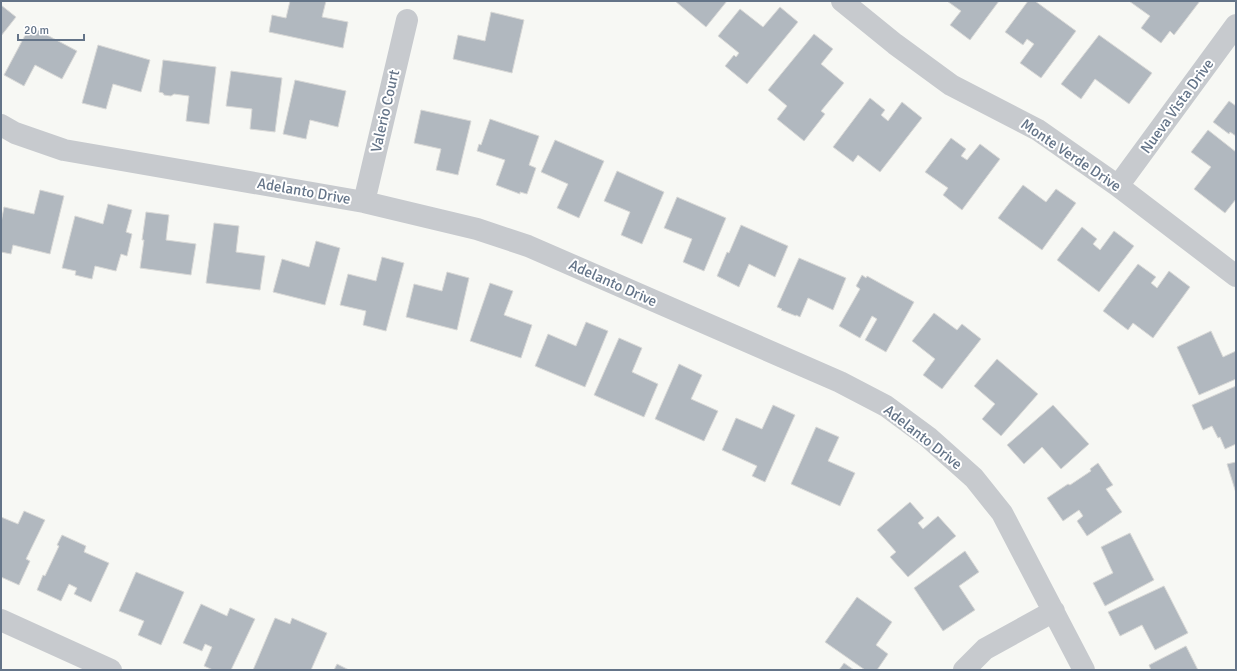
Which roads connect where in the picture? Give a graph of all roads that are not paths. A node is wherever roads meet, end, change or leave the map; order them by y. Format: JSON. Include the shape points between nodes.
{"nodes":[{"id":1,"x":842,"y":1,"type":"edge"},
{"id":2,"x":407,"y":20,"type":"dead end"},
{"id":3,"x":1236,"y":25,"type":"edge"},
{"id":4,"x":1,"y":125,"type":"edge"},
{"id":5,"x":1118,"y":186,"type":"junction"},
{"id":6,"x":364,"y":202,"type":"junction"},
{"id":7,"x":1236,"y":276,"type":"edge"},
{"id":8,"x":1054,"y":611,"type":"junction"},
{"id":9,"x":1,"y":620,"type":"edge"},
{"id":10,"x":111,"y":670,"type":"edge"},
{"id":11,"x":964,"y":670,"type":"edge"},
{"id":12,"x":1084,"y":670,"type":"edge"}],
"edges":[{"from":1,"to":5,"type":"street","name":"Monte Verde Drive","via":[[951,85],[1038,130]]},
{"from":2,"to":6,"type":"street","name":"Valerio Court"},
{"from":3,"to":5,"type":"street","name":"Nueva Vista Drive"},
{"from":4,"to":6,"type":"street","name":"Adelanto Drive","via":[[15,133],[64,150]]},
{"from":5,"to":7,"type":"street","name":"Monte Verde Drive"},
{"from":6,"to":8,"type":"street","name":"Adelanto Drive","via":[[478,229],[528,246],[840,382],[886,406],[928,437],[974,478],[1002,513]]},
{"from":8,"to":11,"type":"street","via":[[985,649]]},
{"from":8,"to":12,"type":"street","name":"Adelanto Drive"},
{"from":9,"to":10,"type":"street"}]}
